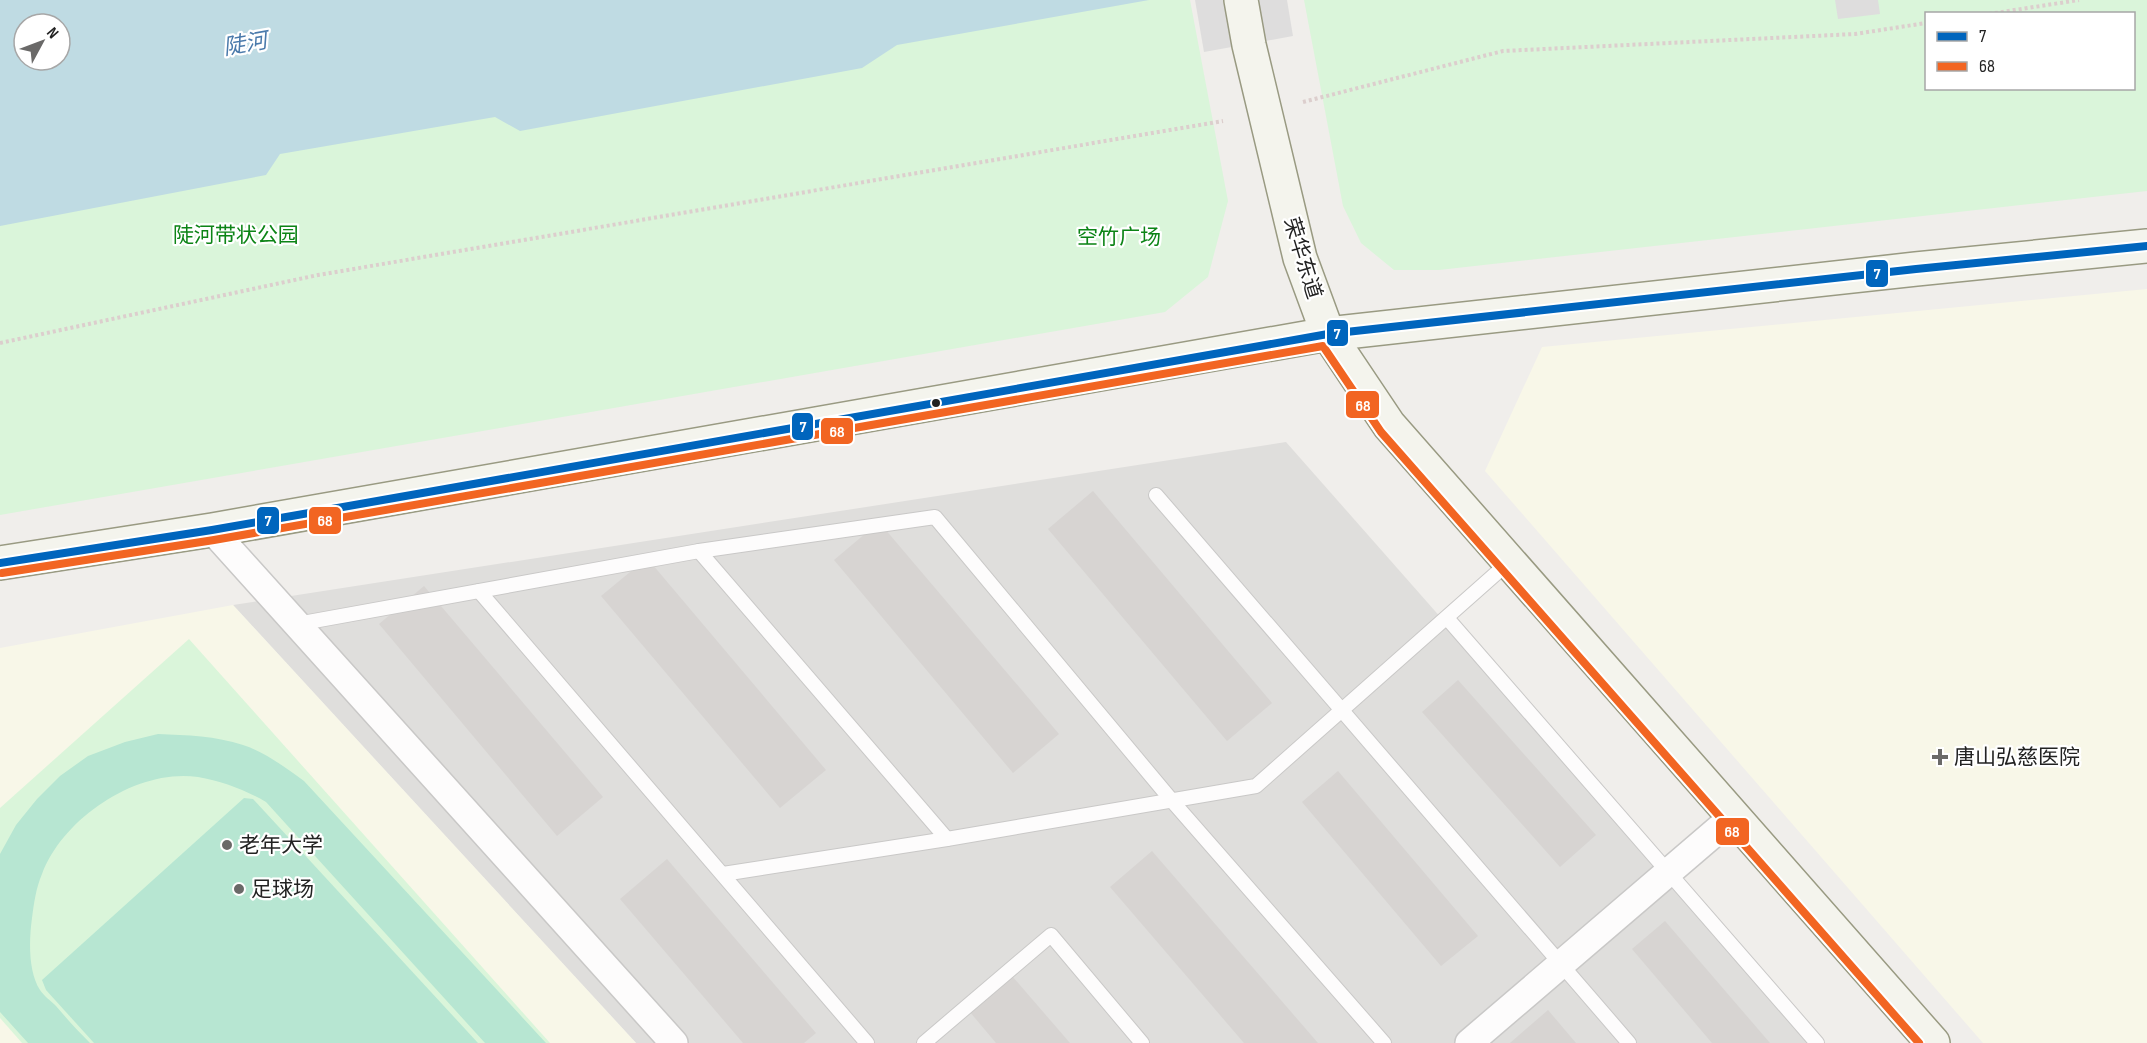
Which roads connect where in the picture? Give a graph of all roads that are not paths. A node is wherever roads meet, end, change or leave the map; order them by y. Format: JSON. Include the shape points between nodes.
{"nodes":[{"id":1,"x":1241,"y":0,"type":"edge"},
{"id":2,"x":2147,"y":246,"type":"edge"},
{"id":3,"x":1328,"y":334,"type":"junction"},
{"id":4,"x":1156,"y":495,"type":"dead end"},
{"id":5,"x":212,"y":530,"type":"junction"},
{"id":6,"x":699,"y":551,"type":"junction"},
{"id":7,"x":1509,"y":562,"type":"junction"},
{"id":8,"x":0,"y":563,"type":"edge"},
{"id":9,"x":479,"y":591,"type":"junction"},
{"id":10,"x":1447,"y":618,"type":"junction"},
{"id":11,"x":297,"y":624,"type":"junction"},
{"id":12,"x":1342,"y":710,"type":"junction"},
{"id":13,"x":1173,"y":802,"type":"junction"},
{"id":14,"x":1734,"y":816,"type":"junction"},
{"id":15,"x":946,"y":839,"type":"junction"},
{"id":16,"x":1668,"y":872,"type":"junction"},
{"id":17,"x":723,"y":874,"type":"junction"},
{"id":18,"x":1561,"y":964,"type":"junction"},
{"id":19,"x":674,"y":1043,"type":"edge"},
{"id":20,"x":867,"y":1043,"type":"edge"},
{"id":21,"x":924,"y":1043,"type":"edge"},
{"id":22,"x":1142,"y":1043,"type":"edge"},
{"id":23,"x":1384,"y":1043,"type":"edge"},
{"id":24,"x":1469,"y":1043,"type":"edge"},
{"id":25,"x":1629,"y":1043,"type":"edge"},
{"id":26,"x":1817,"y":1043,"type":"edge"},
{"id":27,"x":1933,"y":1043,"type":"edge"}],
"edges":[{"from":1,"to":3,"type":"street","name":"荣华东道","via":[[1300,258]]},
{"from":2,"to":3,"type":"street"},
{"from":3,"to":5,"type":"street"},
{"from":3,"to":7,"type":"street","name":"荣华东道","via":[[1389,425]]},
{"from":4,"to":12,"type":"lane"},
{"from":5,"to":8,"type":"street"},
{"from":5,"to":11,"type":"street"},
{"from":6,"to":9,"type":"lane"},
{"from":6,"to":13,"type":"lane","via":[[935,517]]},
{"from":6,"to":15,"type":"lane"},
{"from":7,"to":10,"type":"lane"},
{"from":7,"to":14,"type":"street","name":"荣华东道"},
{"from":9,"to":11,"type":"lane"},
{"from":9,"to":17,"type":"lane"},
{"from":10,"to":12,"type":"lane"},
{"from":10,"to":16,"type":"lane"},
{"from":11,"to":19,"type":"street"},
{"from":12,"to":13,"type":"lane","via":[[1256,786]]},
{"from":12,"to":18,"type":"lane"},
{"from":13,"to":15,"type":"lane"},
{"from":13,"to":23,"type":"lane"},
{"from":14,"to":16,"type":"street"},
{"from":14,"to":27,"type":"street","name":"荣华东道"},
{"from":15,"to":17,"type":"lane"},
{"from":16,"to":18,"type":"street"},
{"from":16,"to":26,"type":"lane"},
{"from":17,"to":20,"type":"lane"},
{"from":18,"to":24,"type":"street"},
{"from":18,"to":25,"type":"lane"},
{"from":21,"to":22,"type":"lane","via":[[1051,935]]}]}
